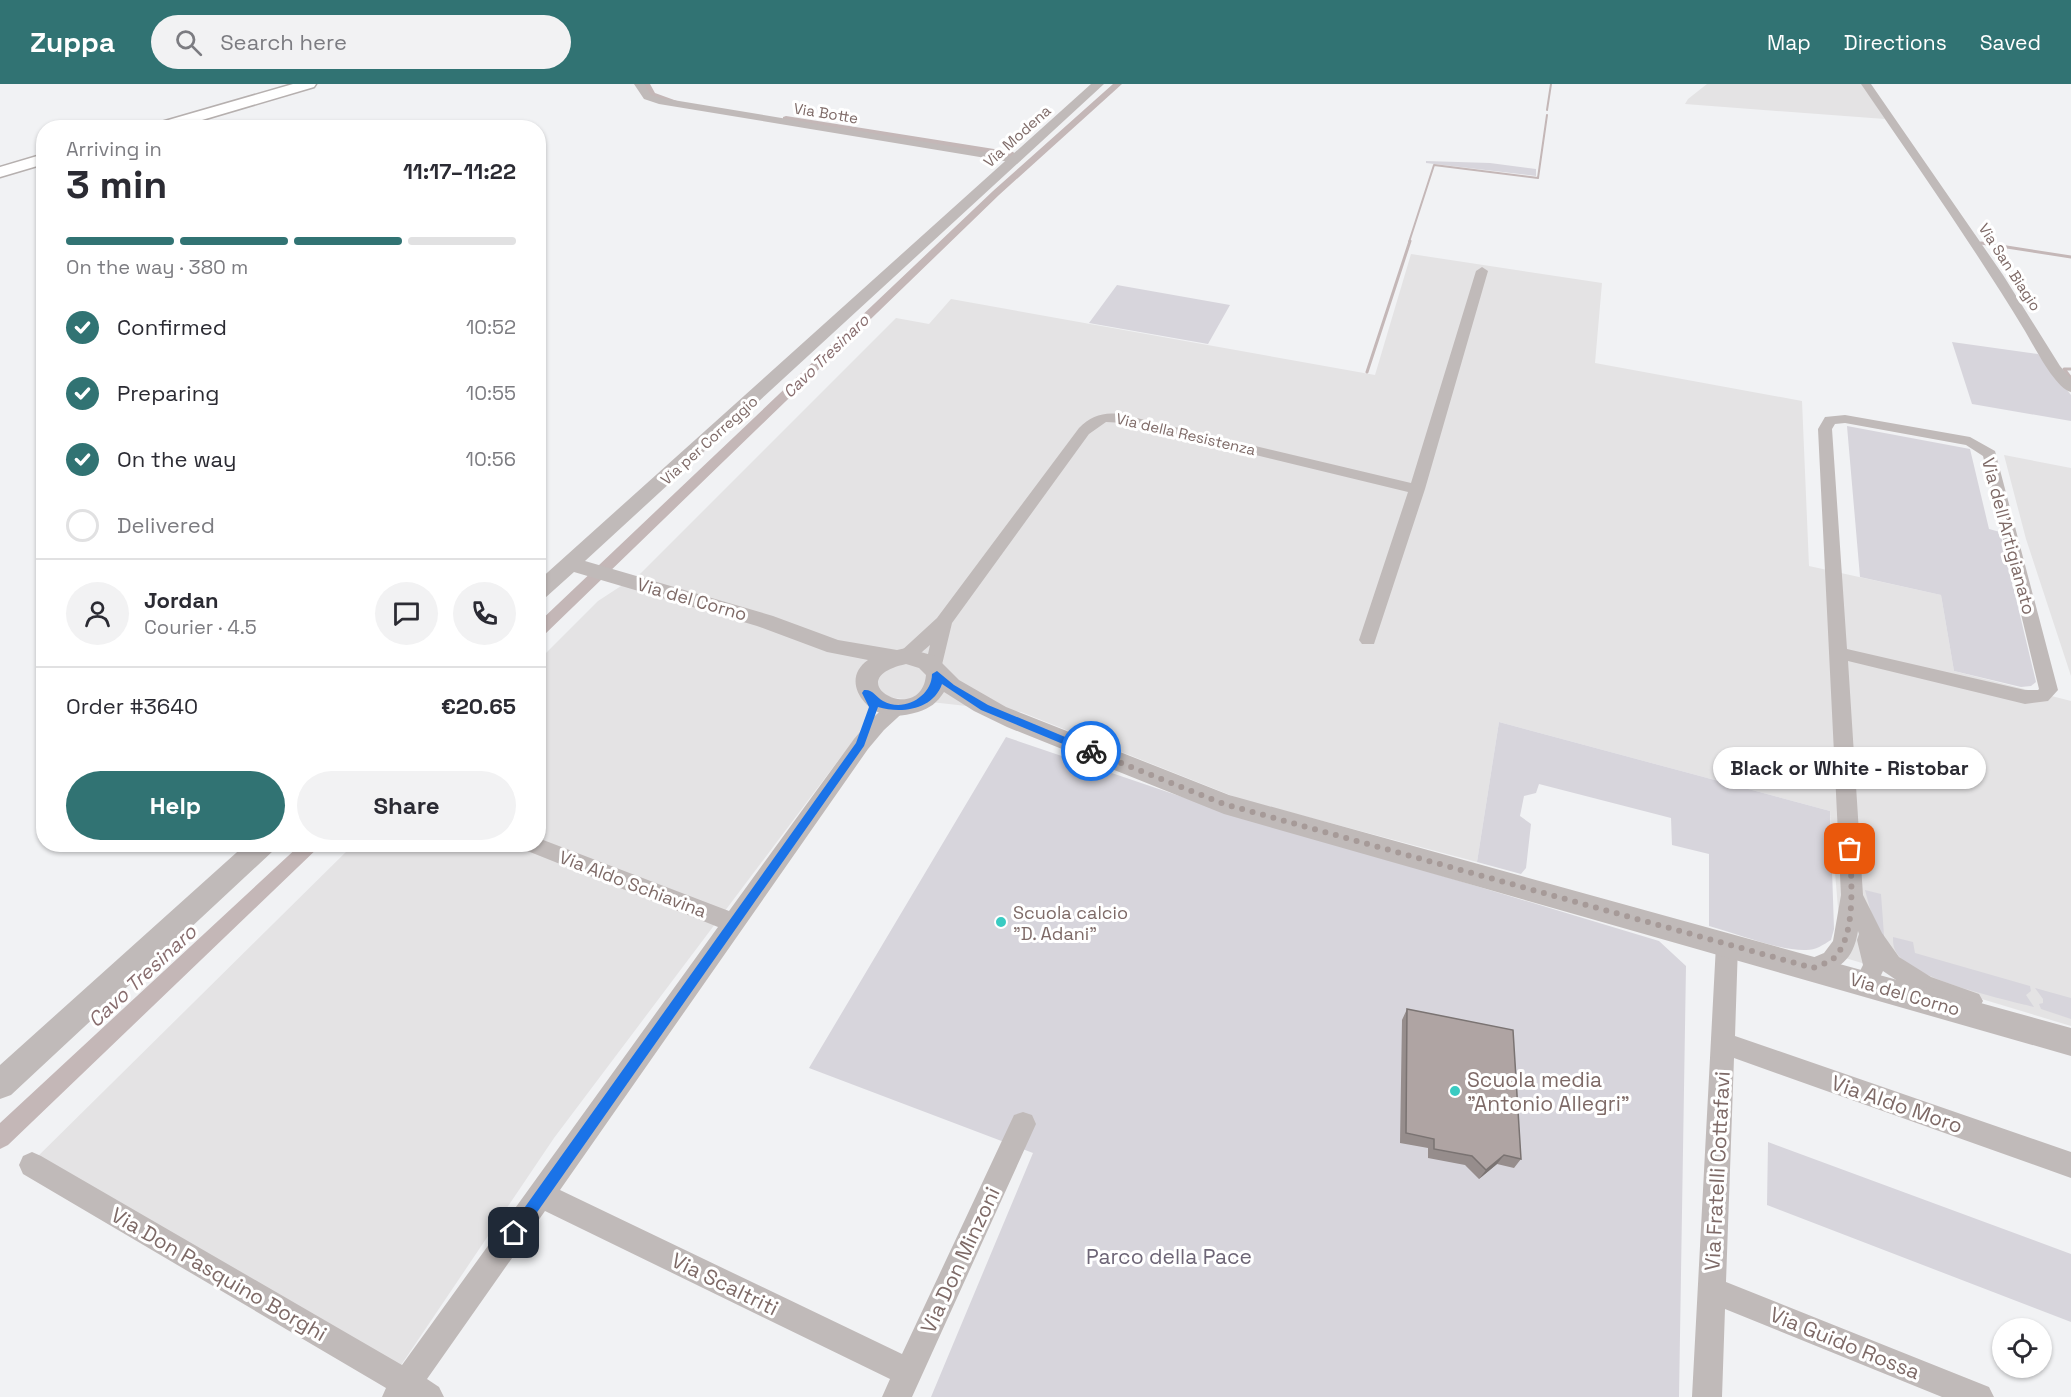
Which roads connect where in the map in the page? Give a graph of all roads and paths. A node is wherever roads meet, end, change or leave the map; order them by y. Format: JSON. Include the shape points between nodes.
{"nodes":[{"id":1,"x":309,"y":84,"type":"edge"},
{"id":2,"x":639,"y":84,"type":"edge"},
{"id":3,"x":1098,"y":84,"type":"edge"},
{"id":4,"x":1866,"y":84,"type":"edge"},
{"id":5,"x":184,"y":120,"type":"edge"},
{"id":6,"x":1016,"y":160,"type":"junction"},
{"id":7,"x":36,"y":161,"type":"edge"},
{"id":8,"x":0,"y":172,"type":"edge"},
{"id":9,"x":984,"y":188,"type":"joint"},
{"id":10,"x":1482,"y":271,"type":"dead end"},
{"id":11,"x":2071,"y":388,"type":"edge"},
{"id":12,"x":1417,"y":489,"type":"junction"},
{"id":13,"x":578,"y":566,"type":"junction"},
{"id":14,"x":546,"y":588,"type":"edge"},
{"id":15,"x":943,"y":622,"type":"junction"},
{"id":16,"x":812,"y":638,"type":"junction"},
{"id":17,"x":1368,"y":640,"type":"dead end"},
{"id":18,"x":1839,"y":653,"type":"junction"},
{"id":19,"x":899,"y":657,"type":"junction"},
{"id":20,"x":936,"y":671,"type":"junction"},
{"id":21,"x":866,"y":686,"type":"junction"},
{"id":22,"x":908,"y":706,"type":"junction"},
{"id":23,"x":984,"y":708,"type":"junction"},
{"id":24,"x":861,"y":744,"type":"junction"},
{"id":25,"x":546,"y":849,"type":"edge"},
{"id":26,"x":255,"y":852,"type":"edge"},
{"id":27,"x":1852,"y":896,"type":"junction"},
{"id":28,"x":734,"y":922,"type":"junction"},
{"id":29,"x":1727,"y":945,"type":"junction"},
{"id":30,"x":1813,"y":968,"type":"junction"},
{"id":31,"x":1866,"y":983,"type":"junction"},
{"id":32,"x":2027,"y":1029,"type":"junction"},
{"id":33,"x":2071,"y":1042,"type":"edge"},
{"id":34,"x":1723,"y":1043,"type":"junction"},
{"id":35,"x":0,"y":1085,"type":"edge"},
{"id":36,"x":1023,"y":1124,"type":"dead end"},
{"id":37,"x":32,"y":1165,"type":"dead end"},
{"id":38,"x":2071,"y":1165,"type":"edge"},
{"id":39,"x":542,"y":1195,"type":"junction"},
{"id":40,"x":1712,"y":1290,"type":"junction"},
{"id":41,"x":908,"y":1372,"type":"junction"},
{"id":42,"x":411,"y":1393,"type":"edge"},
{"id":43,"x":897,"y":1397,"type":"edge"},
{"id":44,"x":1707,"y":1397,"type":"edge"},
{"id":45,"x":1979,"y":1397,"type":"edge"}],
"edges":[{"from":1,"to":5,"type":"main road"},
{"from":2,"to":6,"type":"street","name":"Via Botte","via":[[647,96],[659,101]]},
{"from":3,"to":6,"type":"street","name":"Via Modena"},
{"from":4,"to":11,"type":"street","name":"Via San Biagio"},
{"from":6,"to":9,"type":"street","name":"Via Modena"},
{"from":7,"to":8,"type":"main road"},
{"from":9,"to":13,"type":"street","name":"Via per Correggio"},
{"from":10,"to":12,"type":"street"},
{"from":12,"to":15,"type":"street","name":"Via della Resistenza","via":[[1124,419],[1097,418]]},
{"from":12,"to":17,"type":"street"},
{"from":13,"to":14,"type":"street","name":"Via per Correggio"},
{"from":13,"to":16,"type":"street","name":"Via del Corno"},
{"from":15,"to":19,"type":"street","name":"Via della Resistenza"},
{"from":15,"to":20,"type":"street","name":"Via della Resistenza"},
{"from":16,"to":19,"type":"street","name":"Via del Corno","via":[[835,647]]},
{"from":16,"to":21,"type":"street","name":"Via del Corno","via":[[858,669]]},
{"from":18,"to":18,"type":"street","name":"Via dell'Artigianato","via":[[1827,424],[1830,420],[1845,419],[1970,441],[1982,447],[1990,454],[2047,694],[2025,697]]},
{"from":18,"to":27,"type":"street","name":"Via dell'Artigianato"},
{"from":19,"to":20,"type":"street","name":"Via del Corno","via":[[927,662]]},
{"from":19,"to":21,"type":"street","via":[[875,666]]},
{"from":20,"to":22,"type":"street","via":[[937,686],[928,698]]},
{"from":20,"to":23,"type":"street","name":"Via del Corno","via":[[951,687]]},
{"from":21,"to":22,"type":"street","name":"Via del Corno","via":[[881,704]]},
{"from":21,"to":24,"type":"street","via":[[873,707]]},
{"from":22,"to":23,"type":"street","name":"Via del Corno"},
{"from":22,"to":24,"type":"street","via":[[877,725]]},
{"from":23,"to":29,"type":"street","name":"Via del Corno","via":[[1224,804]]},
{"from":24,"to":28,"type":"street"},
{"from":25,"to":28,"type":"street","name":"Via Aldo Schiavina"},
{"from":26,"to":35,"type":"street"},
{"from":27,"to":30,"type":"street","name":"Via dell'Artigianato","via":[[1844,945],[1832,960]]},
{"from":27,"to":31,"type":"street","via":[[1874,965]]},
{"from":27,"to":32,"type":"street","via":[[1881,953],[1907,976],[1924,986],[2010,1013]]},
{"from":28,"to":39,"type":"street"},
{"from":29,"to":30,"type":"street","name":"Via del Corno"},
{"from":29,"to":34,"type":"street","name":"Via Fratelli Cottafavi"},
{"from":30,"to":31,"type":"street","name":"Via del Corno"},
{"from":31,"to":32,"type":"street","name":"Via del Corno"},
{"from":32,"to":33,"type":"street","name":"Via del Corno"},
{"from":34,"to":38,"type":"street","name":"Via Aldo Moro"},
{"from":34,"to":40,"type":"street","name":"Via Fratelli Cottafavi"},
{"from":36,"to":41,"type":"street","name":"Via Don Minzoni"},
{"from":37,"to":42,"type":"street","name":"Via Don Pasquino Borghi"},
{"from":39,"to":41,"type":"street","name":"Via Scaltriti"},
{"from":39,"to":42,"type":"street"},
{"from":40,"to":44,"type":"street","name":"Via Fratelli Cottafavi"},
{"from":40,"to":45,"type":"street","name":"Via Guido Rossa"},
{"from":41,"to":43,"type":"street","name":"Via Don Minzoni"}]}
